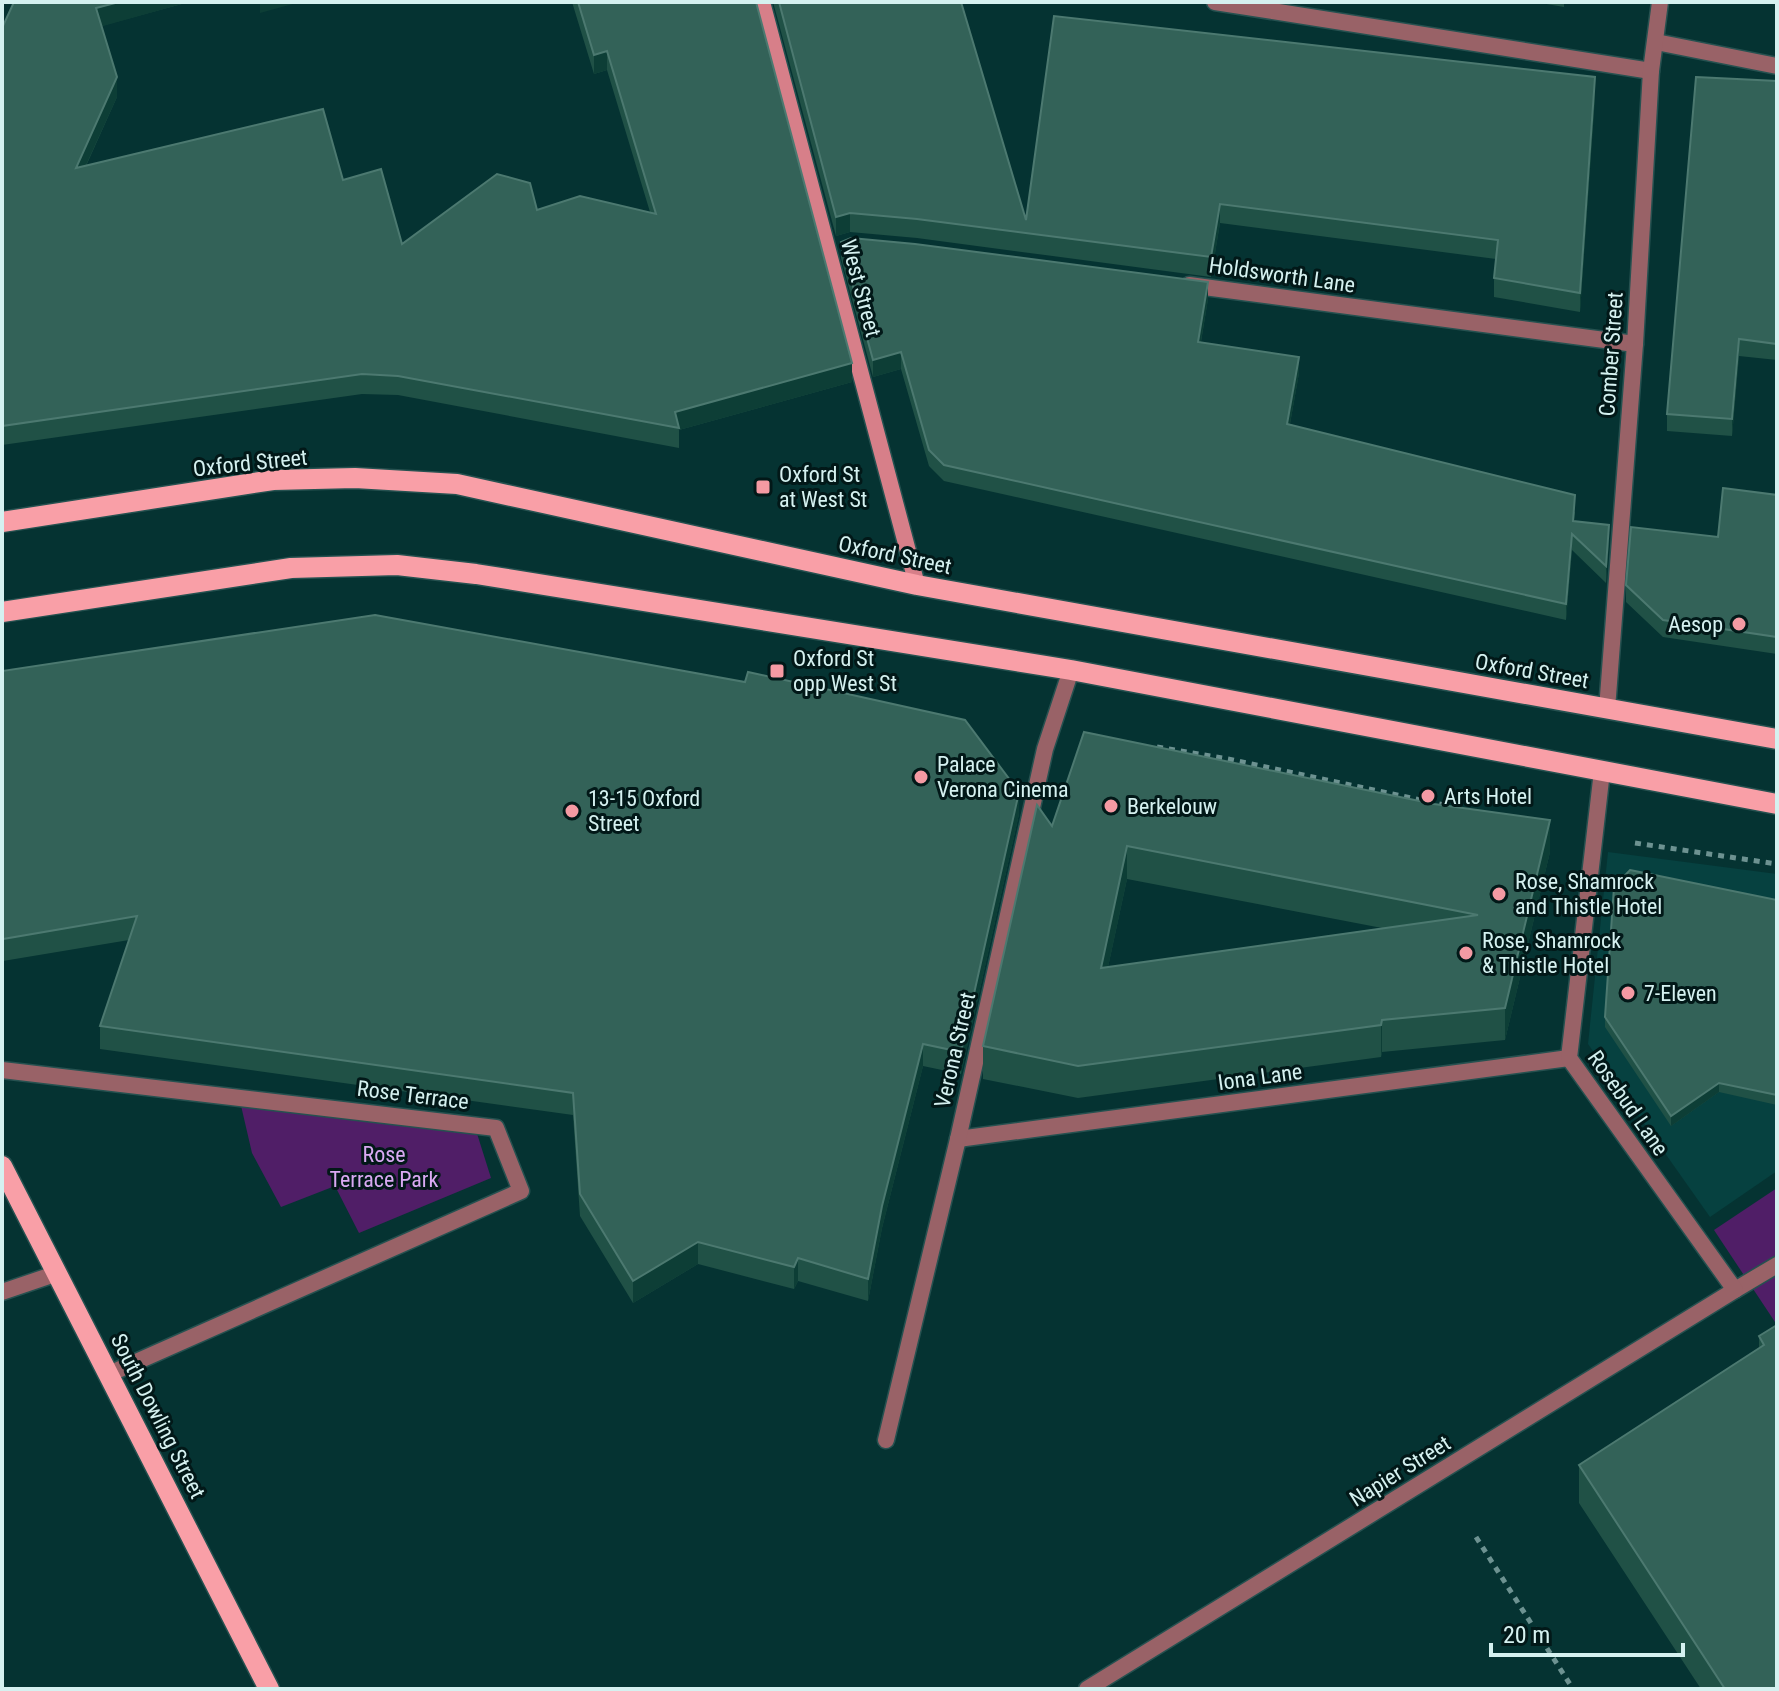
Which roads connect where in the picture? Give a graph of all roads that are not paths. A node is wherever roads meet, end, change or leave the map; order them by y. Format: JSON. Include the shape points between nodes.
{"nodes":[{"id":1,"x":762,"y":2,"type":"edge"},
{"id":2,"x":1215,"y":2,"type":"edge"},
{"id":3,"x":1660,"y":2,"type":"edge"},
{"id":4,"x":1656,"y":42,"type":"junction"},
{"id":5,"x":1777,"y":66,"type":"edge"},
{"id":6,"x":1651,"y":71,"type":"junction"},
{"id":7,"x":1170,"y":282,"type":"edge"},
{"id":8,"x":1635,"y":344,"type":"junction"},
{"id":9,"x":2,"y":522,"type":"edge"},
{"id":10,"x":917,"y":585,"type":"junction"},
{"id":11,"x":2,"y":612,"type":"edge"},
{"id":12,"x":1071,"y":670,"type":"junction"},
{"id":13,"x":1607,"y":709,"type":"junction"},
{"id":14,"x":1777,"y":739,"type":"edge"},
{"id":15,"x":1602,"y":771,"type":"junction"},
{"id":16,"x":1777,"y":804,"type":"edge"},
{"id":17,"x":1569,"y":1058,"type":"junction"},
{"id":18,"x":2,"y":1070,"type":"edge"},
{"id":19,"x":958,"y":1139,"type":"junction"},
{"id":20,"x":2,"y":1166,"type":"edge"},
{"id":21,"x":1777,"y":1265,"type":"edge"},
{"id":22,"x":58,"y":1273,"type":"junction"},
{"id":23,"x":1735,"y":1290,"type":"junction"},
{"id":24,"x":2,"y":1292,"type":"edge"},
{"id":25,"x":109,"y":1374,"type":"junction"},
{"id":26,"x":886,"y":1440,"type":"dead end"},
{"id":27,"x":269,"y":1689,"type":"edge"},
{"id":28,"x":1087,"y":1689,"type":"edge"}],
"edges":[{"from":1,"to":10,"type":"main road","name":"West Street","via":[[834,249]]},
{"from":2,"to":6,"type":"street"},
{"from":3,"to":4,"type":"street","name":"Comber Street"},
{"from":4,"to":5,"type":"street"},
{"from":4,"to":6,"type":"street","name":"Comber Street"},
{"from":6,"to":8,"type":"street","name":"Comber Street"},
{"from":7,"to":8,"type":"street","name":"Holdsworth Lane"},
{"from":8,"to":13,"type":"street","name":"Comber Street"},
{"from":9,"to":10,"type":"main road","name":"Oxford Street","via":[[273,480],[457,484]]},
{"from":10,"to":13,"type":"main road","name":"Oxford Street"},
{"from":11,"to":12,"type":"main road","via":[[291,568],[397,565]]},
{"from":12,"to":15,"type":"main road"},
{"from":12,"to":19,"type":"street","name":"Verona Street","via":[[1045,749]]},
{"from":13,"to":14,"type":"main road","name":"Oxford Street"},
{"from":15,"to":16,"type":"main road"},
{"from":15,"to":17,"type":"street","name":"Rosebud Lane"},
{"from":17,"to":19,"type":"street","name":"Iona Lane"},
{"from":17,"to":23,"type":"street","name":"Rosebud Lane"},
{"from":18,"to":25,"type":"street","name":"Rose Terrace","via":[[496,1128],[521,1191]]},
{"from":19,"to":26,"type":"street","name":"Verona Street"},
{"from":20,"to":22,"type":"main road","name":"South Dowling Street"},
{"from":21,"to":23,"type":"street","name":"Napier Street"},
{"from":22,"to":24,"type":"street"},
{"from":22,"to":25,"type":"main road","name":"South Dowling Street"},
{"from":23,"to":28,"type":"street","name":"Napier Street"},
{"from":25,"to":27,"type":"main road","name":"South Dowling Street"}]}
